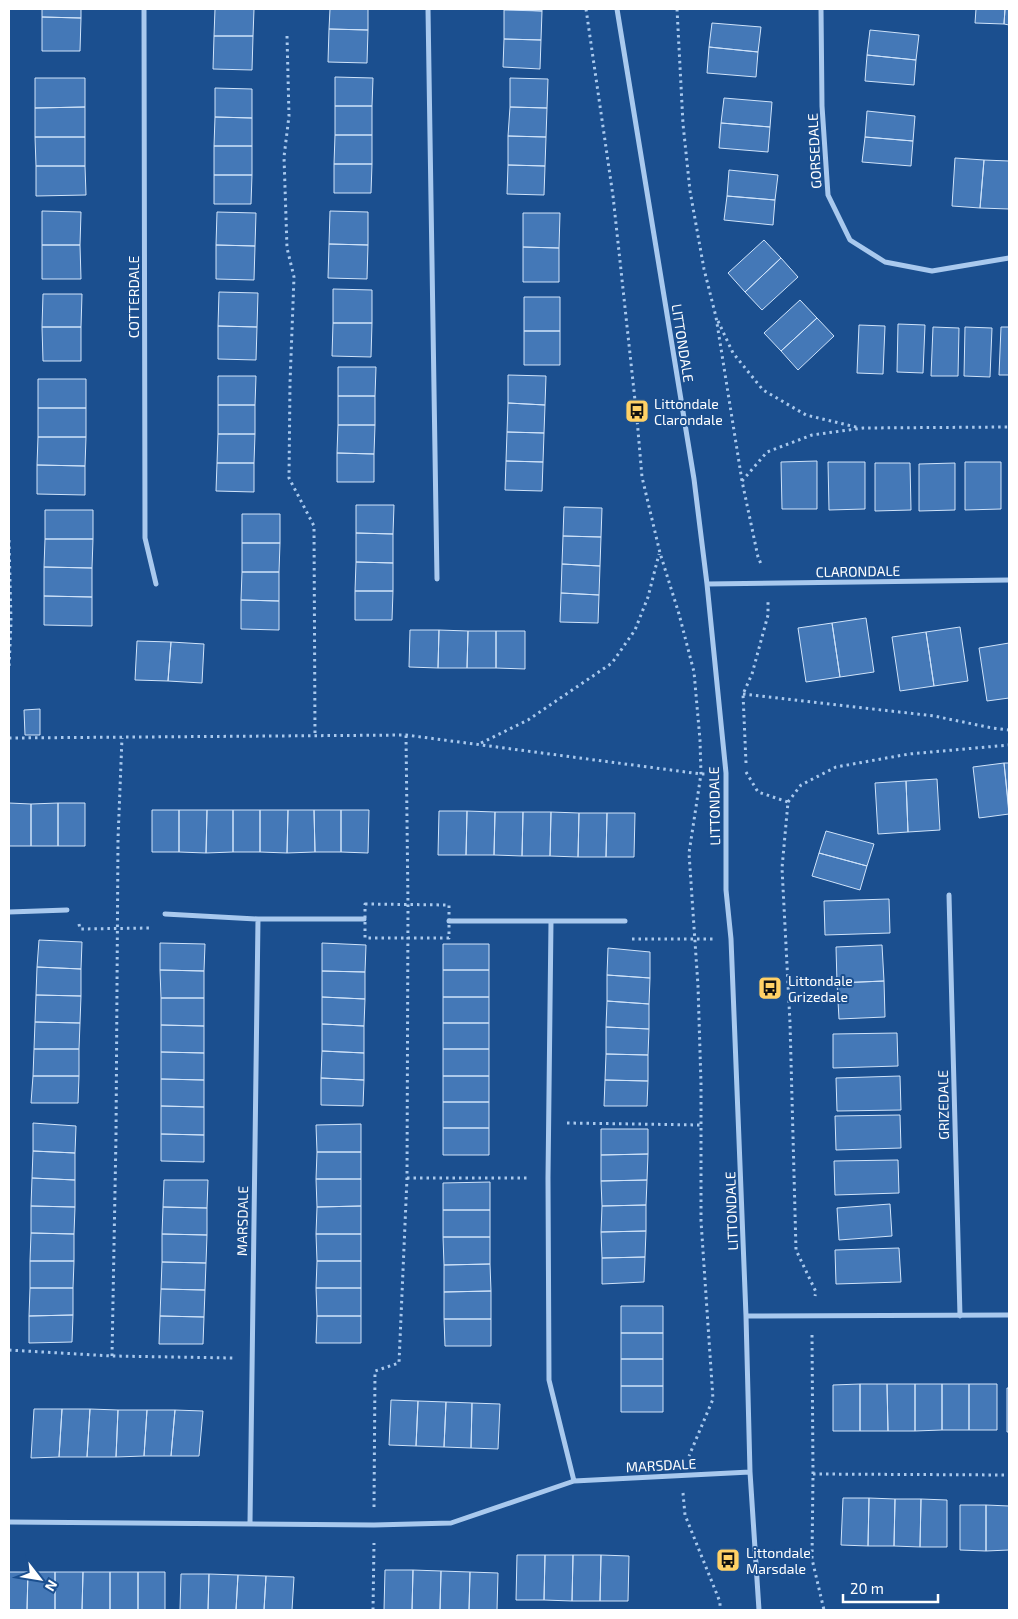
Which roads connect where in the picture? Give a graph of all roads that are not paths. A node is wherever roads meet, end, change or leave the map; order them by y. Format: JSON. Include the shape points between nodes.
{"nodes":[{"id":1,"x":144,"y":9,"type":"edge"},
{"id":2,"x":428,"y":9,"type":"edge"},
{"id":3,"x":617,"y":9,"type":"edge"},
{"id":4,"x":821,"y":9,"type":"edge"},
{"id":5,"x":1009,"y":258,"type":"edge"},
{"id":6,"x":437,"y":579,"type":"dead end"},
{"id":7,"x":1009,"y":580,"type":"edge"},
{"id":8,"x":156,"y":584,"type":"dead end"},
{"id":9,"x":707,"y":584,"type":"junction"},
{"id":10,"x":949,"y":894,"type":"dead end"},
{"id":11,"x":67,"y":910,"type":"road end"},
{"id":12,"x":9,"y":912,"type":"edge"},
{"id":13,"x":166,"y":914,"type":"road end"},
{"id":14,"x":258,"y":919,"type":"junction"},
{"id":15,"x":364,"y":919,"type":"road end"},
{"id":16,"x":449,"y":921,"type":"road end"},
{"id":17,"x":551,"y":921,"type":"junction"},
{"id":18,"x":625,"y":921,"type":"road end"},
{"id":19,"x":1009,"y":1315,"type":"edge"},
{"id":20,"x":746,"y":1316,"type":"junction"},
{"id":21,"x":960,"y":1316,"type":"junction"},
{"id":22,"x":750,"y":1472,"type":"junction"},
{"id":23,"x":574,"y":1481,"type":"junction"},
{"id":24,"x":9,"y":1522,"type":"edge"},
{"id":25,"x":250,"y":1523,"type":"junction"},
{"id":26,"x":760,"y":1610,"type":"edge"}],
"edges":[{"from":1,"to":8,"type":"street","name":"COTTERDALE","via":[[145,538]]},
{"from":2,"to":6,"type":"street"},
{"from":3,"to":9,"type":"street","name":"LITTONDALE","via":[[694,480]]},
{"from":4,"to":5,"type":"street","name":"GORSEDALE","via":[[822,106],[828,195],[850,240],[885,262],[932,271]]},
{"from":7,"to":9,"type":"street","name":"CLARONDALE"},
{"from":9,"to":20,"type":"street","name":"LITTONDALE","via":[[726,773],[726,890],[732,939]]},
{"from":10,"to":21,"type":"street","name":"GRIZEDALE"},
{"from":11,"to":12,"type":"street"},
{"from":13,"to":14,"type":"street"},
{"from":14,"to":15,"type":"street"},
{"from":14,"to":25,"type":"street","name":"MARSDALE"},
{"from":16,"to":17,"type":"street"},
{"from":17,"to":18,"type":"street"},
{"from":17,"to":23,"type":"street","via":[[549,1380]]},
{"from":19,"to":21,"type":"street"},
{"from":20,"to":21,"type":"street"},
{"from":20,"to":22,"type":"street","name":"LITTONDALE"},
{"from":22,"to":23,"type":"street","name":"MARSDALE"},
{"from":22,"to":26,"type":"street","name":"LITTONDALE"},
{"from":23,"to":25,"type":"street","name":"MARSDALE","via":[[451,1523]]},
{"from":24,"to":25,"type":"street","name":"MARSDALE"}]}
